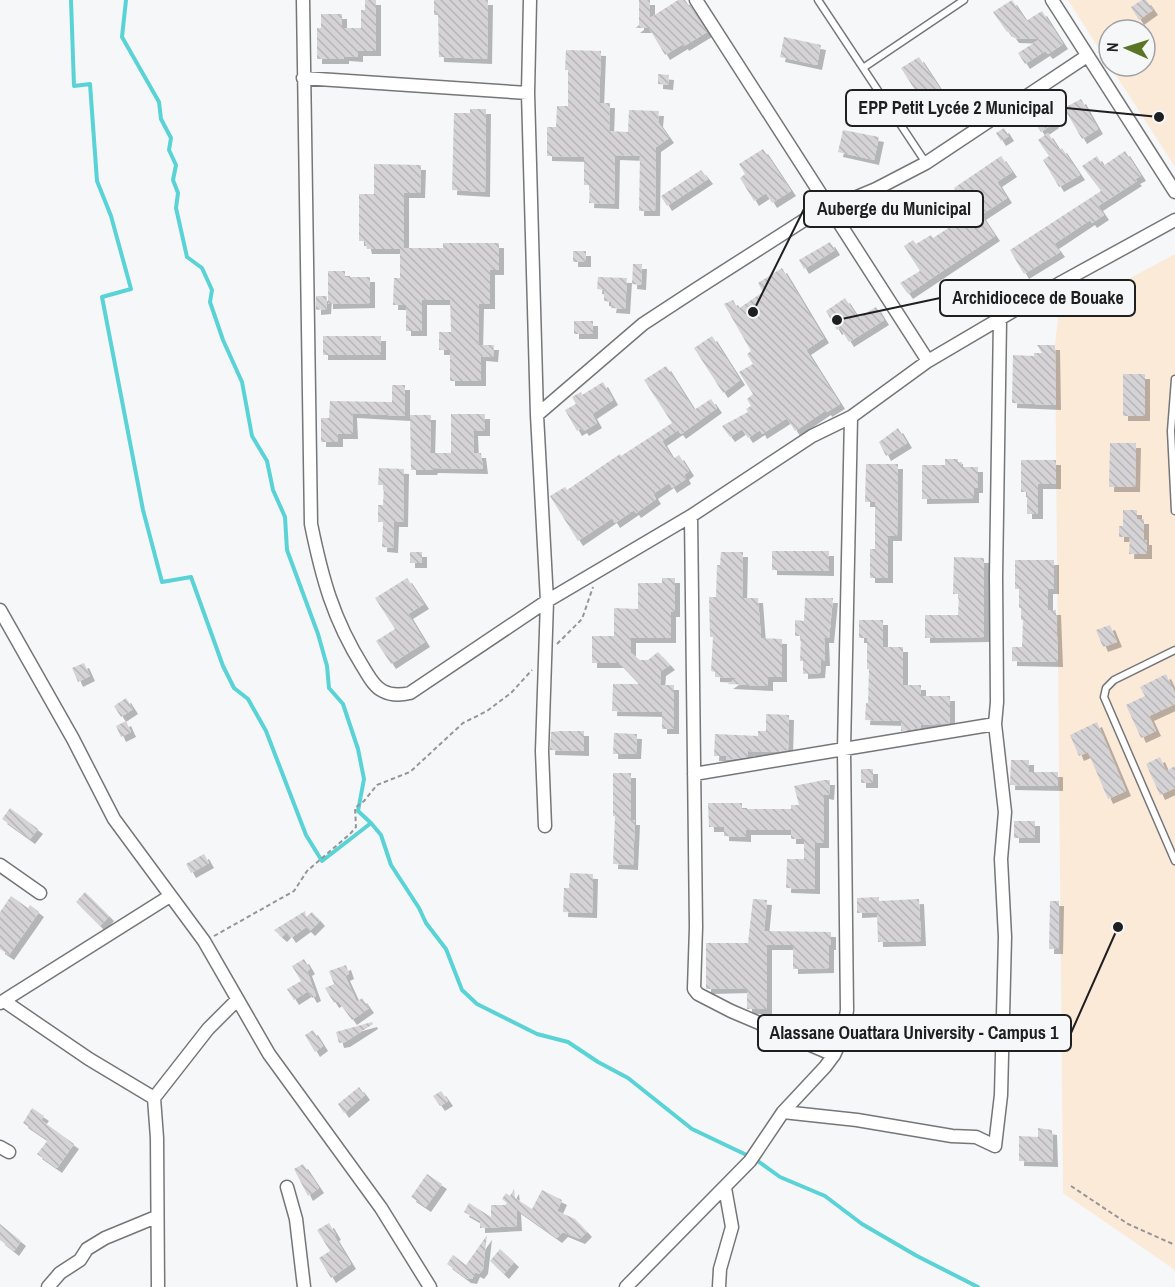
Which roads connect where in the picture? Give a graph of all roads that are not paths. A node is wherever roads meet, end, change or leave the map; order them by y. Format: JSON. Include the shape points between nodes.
{"nodes":[{"id":1,"x":303,"y":0,"type":"edge"},
{"id":2,"x":530,"y":0,"type":"edge"},
{"id":3,"x":696,"y":0,"type":"edge"},
{"id":4,"x":818,"y":0,"type":"edge"},
{"id":5,"x":964,"y":0,"type":"edge"},
{"id":6,"x":1052,"y":0,"type":"edge"},
{"id":7,"x":1087,"y":56,"type":"junction"},
{"id":8,"x":863,"y":68,"type":"junction"},
{"id":9,"x":303,"y":78,"type":"junction"},
{"id":10,"x":528,"y":93,"type":"junction"},
{"id":11,"x":926,"y":163,"type":"junction"},
{"id":12,"x":1175,"y":192,"type":"edge"},
{"id":13,"x":830,"y":208,"type":"junction"},
{"id":14,"x":1175,"y":220,"type":"edge"},
{"id":15,"x":1000,"y":320,"type":"junction"},
{"id":16,"x":928,"y":361,"type":"junction"},
{"id":17,"x":1175,"y":379,"type":"edge"},
{"id":18,"x":537,"y":415,"type":"junction"},
{"id":19,"x":851,"y":417,"type":"junction"},
{"id":20,"x":1173,"y":434,"type":"edge"},
{"id":21,"x":1175,"y":511,"type":"edge"},
{"id":22,"x":691,"y":516,"type":"junction"},
{"id":23,"x":547,"y":602,"type":"junction"},
{"id":24,"x":0,"y":610,"type":"edge"},
{"id":25,"x":1175,"y":650,"type":"edge"},
{"id":26,"x":995,"y":724,"type":"junction"},
{"id":27,"x":844,"y":749,"type":"junction"},
{"id":28,"x":694,"y":774,"type":"junction"},
{"id":29,"x":545,"y":826,"type":"dead end"},
{"id":30,"x":1175,"y":861,"type":"edge"},
{"id":31,"x":0,"y":865,"type":"edge"},
{"id":32,"x":40,"y":892,"type":"dead end"},
{"id":33,"x":170,"y":896,"type":"junction"},
{"id":34,"x":237,"y":1000,"type":"junction"},
{"id":35,"x":2,"y":1002,"type":"edge"},
{"id":36,"x":834,"y":1055,"type":"junction"},
{"id":37,"x":154,"y":1098,"type":"junction"},
{"id":38,"x":783,"y":1112,"type":"junction"},
{"id":39,"x":287,"y":1187,"type":"dead end"},
{"id":40,"x":724,"y":1188,"type":"junction"},
{"id":41,"x":156,"y":1216,"type":"junction"},
{"id":42,"x":48,"y":1287,"type":"edge"},
{"id":43,"x":158,"y":1287,"type":"edge"},
{"id":44,"x":304,"y":1287,"type":"edge"},
{"id":45,"x":430,"y":1287,"type":"edge"},
{"id":46,"x":626,"y":1287,"type":"edge"},
{"id":47,"x":719,"y":1287,"type":"edge"}],
"edges":[{"from":1,"to":9,"type":"street"},
{"from":2,"to":10,"type":"street"},
{"from":3,"to":13,"type":"street"},
{"from":4,"to":8,"type":"lane"},
{"from":5,"to":8,"type":"lane"},
{"from":6,"to":7,"type":"street"},
{"from":7,"to":11,"type":"street"},
{"from":7,"to":12,"type":"street"},
{"from":8,"to":11,"type":"lane"},
{"from":9,"to":10,"type":"street"},
{"from":9,"to":23,"type":"street","via":[[311,524],[319,564],[341,629],[374,683],[382,691],[400,695],[410,693]]},
{"from":10,"to":18,"type":"street"},
{"from":11,"to":13,"type":"street"},
{"from":13,"to":16,"type":"street"},
{"from":13,"to":18,"type":"street","via":[[809,217],[643,324]]},
{"from":14,"to":15,"type":"street"},
{"from":15,"to":16,"type":"street"},
{"from":15,"to":26,"type":"street"},
{"from":16,"to":19,"type":"street"},
{"from":17,"to":20,"type":"lane"},
{"from":18,"to":23,"type":"street"},
{"from":19,"to":22,"type":"street","via":[[812,436]]},
{"from":19,"to":27,"type":"street"},
{"from":20,"to":21,"type":"lane"},
{"from":22,"to":23,"type":"street"},
{"from":22,"to":28,"type":"street"},
{"from":23,"to":29,"type":"street","via":[[542,751]]},
{"from":24,"to":33,"type":"street","via":[[114,819]]},
{"from":25,"to":30,"type":"lane","via":[[1114,680],[1104,697]]},
{"from":26,"to":27,"type":"street"},
{"from":26,"to":38,"type":"street","via":[[1005,812],[1001,859],[1005,937],[1001,1095],[995,1146],[976,1137]]},
{"from":27,"to":28,"type":"street"},
{"from":27,"to":36,"type":"street","via":[[847,1010]]},
{"from":28,"to":36,"type":"street","via":[[694,989],[731,1011]]},
{"from":31,"to":32,"type":"street"},
{"from":33,"to":34,"type":"street","via":[[204,941]]},
{"from":33,"to":35,"type":"street"},
{"from":34,"to":37,"type":"street","via":[[208,1029]]},
{"from":34,"to":45,"type":"street","via":[[269,1054],[381,1208]]},
{"from":35,"to":37,"type":"street"},
{"from":36,"to":38,"type":"street"},
{"from":37,"to":41,"type":"street"},
{"from":38,"to":40,"type":"street","via":[[753,1156]]},
{"from":39,"to":44,"type":"street","via":[[296,1220]]},
{"from":40,"to":46,"type":"street"},
{"from":40,"to":47,"type":"street","via":[[732,1227]]},
{"from":41,"to":42,"type":"street","via":[[87,1249]]},
{"from":41,"to":43,"type":"street"}]}
